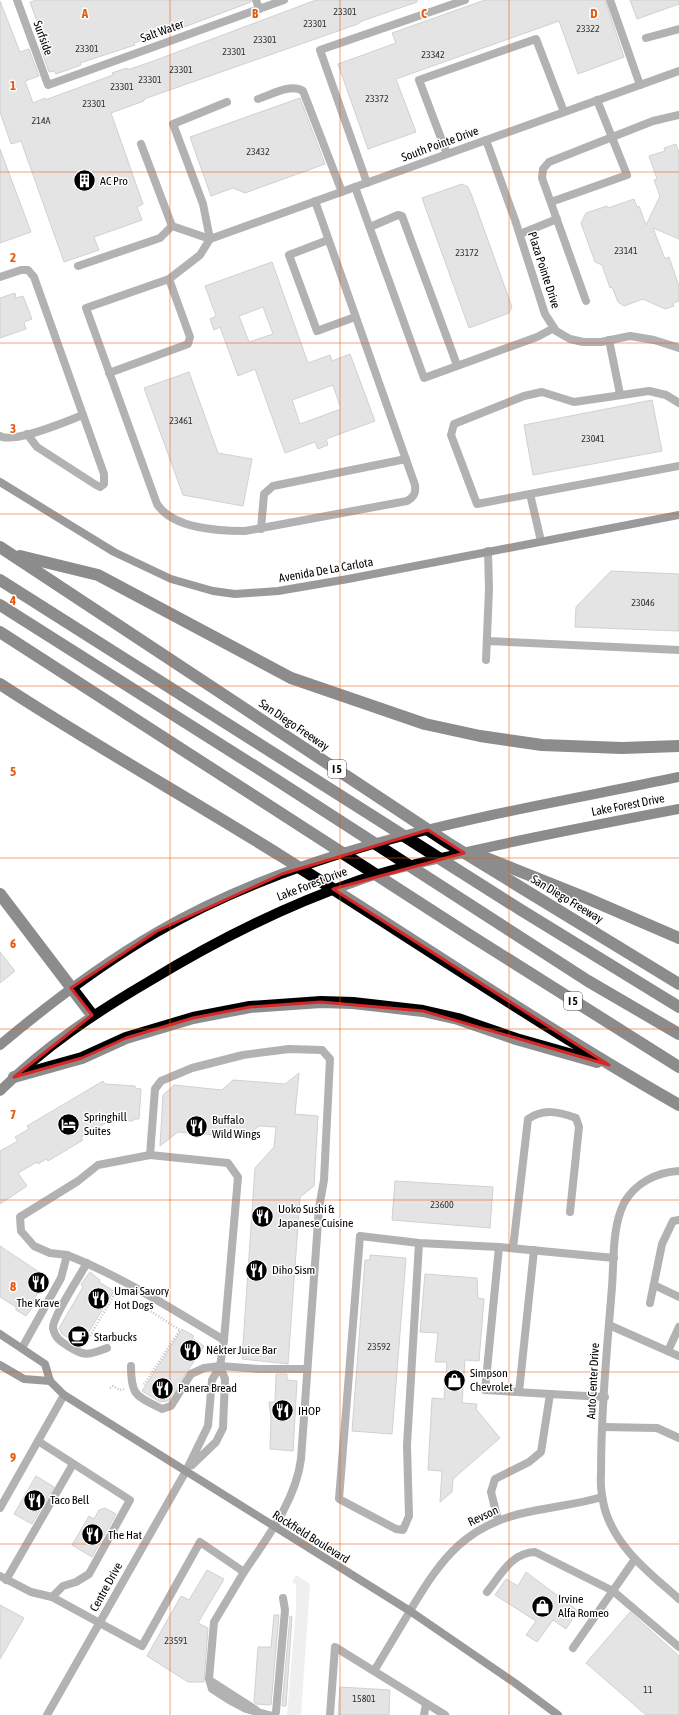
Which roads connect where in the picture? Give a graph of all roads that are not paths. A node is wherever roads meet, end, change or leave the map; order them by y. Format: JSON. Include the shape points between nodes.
{"nodes":[{"id":1,"x":17,"y":0,"type":"edge"},
{"id":2,"x":256,"y":0,"type":"edge"},
{"id":3,"x":284,"y":0,"type":"edge"},
{"id":4,"x":465,"y":0,"type":"edge"},
{"id":5,"x":610,"y":0,"type":"edge"},
{"id":6,"x":259,"y":9,"type":"junction"},
{"id":7,"x":679,"y":29,"type":"edge"},
{"id":8,"x":646,"y":38,"type":"dead end"},
{"id":9,"x":679,"y":71,"type":"edge"},
{"id":10,"x":48,"y":85,"type":"joint"},
{"id":11,"x":640,"y":85,"type":"junction"},
{"id":12,"x":258,"y":99,"type":"dead end"},
{"id":13,"x":597,"y":100,"type":"junction"},
{"id":14,"x":227,"y":102,"type":"dead end"},
{"id":15,"x":564,"y":112,"type":"junction"},
{"id":16,"x":679,"y":115,"type":"edge"},
{"id":17,"x":612,"y":137,"type":"junction"},
{"id":18,"x":486,"y":140,"type":"junction"},
{"id":19,"x":141,"y":144,"type":"dead end"},
{"id":20,"x":447,"y":154,"type":"junction"},
{"id":21,"x":366,"y":183,"type":"junction"},
{"id":22,"x":355,"y":187,"type":"junction"},
{"id":23,"x":342,"y":192,"type":"junction"},
{"id":24,"x":315,"y":202,"type":"junction"},
{"id":25,"x":551,"y":202,"type":"junction"},
{"id":26,"x":558,"y":219,"type":"junction"},
{"id":27,"x":172,"y":226,"type":"junction"},
{"id":28,"x":370,"y":227,"type":"junction"},
{"id":29,"x":520,"y":234,"type":"junction"},
{"id":30,"x":210,"y":239,"type":"junction"},
{"id":31,"x":328,"y":240,"type":"junction"},
{"id":32,"x":78,"y":266,"type":"dead end"},
{"id":33,"x":0,"y":277,"type":"edge"},
{"id":34,"x":169,"y":279,"type":"junction"},
{"id":35,"x":586,"y":301,"type":"dead end"},
{"id":36,"x":355,"y":317,"type":"junction"},
{"id":37,"x":554,"y":328,"type":"junction"},
{"id":38,"x":609,"y":340,"type":"junction"},
{"id":39,"x":679,"y":348,"type":"edge"},
{"id":40,"x":457,"y":365,"type":"junction"},
{"id":41,"x":109,"y":373,"type":"junction"},
{"id":42,"x":620,"y":394,"type":"junction"},
{"id":43,"x":679,"y":403,"type":"edge"},
{"id":44,"x":83,"y":415,"type":"junction"},
{"id":45,"x":27,"y":434,"type":"junction"},
{"id":46,"x":0,"y":436,"type":"edge"},
{"id":47,"x":406,"y":459,"type":"junction"},
{"id":48,"x":679,"y":466,"type":"edge"},
{"id":49,"x":0,"y":482,"type":"edge"},
{"id":50,"x":530,"y":494,"type":"junction"},
{"id":51,"x":679,"y":515,"type":"edge"},
{"id":52,"x":261,"y":529,"type":"junction"},
{"id":53,"x":541,"y":541,"type":"junction"},
{"id":54,"x":0,"y":547,"type":"edge"},
{"id":55,"x":488,"y":551,"type":"junction"},
{"id":56,"x":12,"y":554,"type":"junction"},
{"id":57,"x":0,"y":580,"type":"edge"},
{"id":58,"x":0,"y":605,"type":"edge"},
{"id":59,"x":0,"y":632,"type":"edge"},
{"id":60,"x":487,"y":641,"type":"junction"},
{"id":61,"x":679,"y":650,"type":"edge"},
{"id":62,"x":486,"y":660,"type":"dead end"},
{"id":63,"x":0,"y":684,"type":"edge"},
{"id":64,"x":679,"y":746,"type":"edge"},
{"id":65,"x":679,"y":777,"type":"edge"},
{"id":66,"x":679,"y":809,"type":"edge"},
{"id":67,"x":448,"y":843,"type":"junction"},
{"id":68,"x":0,"y":894,"type":"edge"},
{"id":69,"x":679,"y":938,"type":"edge"},
{"id":70,"x":679,"y":984,"type":"edge"},
{"id":71,"x":71,"y":988,"type":"junction"},
{"id":72,"x":679,"y":1007,"type":"edge"},
{"id":73,"x":92,"y":1015,"type":"junction"},
{"id":74,"x":679,"y":1034,"type":"edge"},
{"id":75,"x":0,"y":1045,"type":"edge"},
{"id":76,"x":609,"y":1065,"type":"junction"},
{"id":77,"x":679,"y":1067,"type":"edge"},
{"id":78,"x":14,"y":1077,"type":"junction"},
{"id":79,"x":0,"y":1091,"type":"edge"},
{"id":80,"x":679,"y":1105,"type":"edge"},
{"id":81,"x":150,"y":1155,"type":"junction"},
{"id":82,"x":679,"y":1171,"type":"edge"},
{"id":83,"x":570,"y":1212,"type":"dead end"},
{"id":84,"x":679,"y":1220,"type":"edge"},
{"id":85,"x":419,"y":1243,"type":"junction"},
{"id":86,"x":499,"y":1247,"type":"junction"},
{"id":87,"x":513,"y":1248,"type":"junction"},
{"id":88,"x":534,"y":1250,"type":"junction"},
{"id":89,"x":67,"y":1255,"type":"junction"},
{"id":90,"x":614,"y":1258,"type":"junction"},
{"id":91,"x":87,"y":1263,"type":"junction"},
{"id":92,"x":654,"y":1285,"type":"junction"},
{"id":93,"x":679,"y":1297,"type":"edge"},
{"id":94,"x":650,"y":1303,"type":"dead end"},
{"id":95,"x":609,"y":1325,"type":"junction"},
{"id":96,"x":679,"y":1327,"type":"edge"},
{"id":97,"x":0,"y":1334,"type":"edge"},
{"id":98,"x":224,"y":1340,"type":"junction"},
{"id":99,"x":22,"y":1348,"type":"junction"},
{"id":100,"x":107,"y":1348,"type":"dead end"},
{"id":101,"x":668,"y":1351,"type":"junction"},
{"id":102,"x":679,"y":1356,"type":"edge"},
{"id":103,"x":0,"y":1365,"type":"edge"},
{"id":104,"x":131,"y":1366,"type":"dead end"},
{"id":105,"x":220,"y":1366,"type":"junction"},
{"id":106,"x":307,"y":1369,"type":"junction"},
{"id":107,"x":50,"y":1381,"type":"junction"},
{"id":108,"x":519,"y":1392,"type":"junction"},
{"id":109,"x":550,"y":1394,"type":"junction"},
{"id":110,"x":64,"y":1395,"type":"junction"},
{"id":111,"x":605,"y":1397,"type":"junction"},
{"id":112,"x":603,"y":1427,"type":"junction"},
{"id":113,"x":679,"y":1438,"type":"edge"},
{"id":114,"x":38,"y":1441,"type":"junction"},
{"id":115,"x":74,"y":1464,"type":"junction"},
{"id":116,"x":186,"y":1471,"type":"junction"},
{"id":117,"x":602,"y":1497,"type":"junction"},
{"id":118,"x":0,"y":1508,"type":"edge"},
{"id":119,"x":498,"y":1520,"type":"junction"},
{"id":120,"x":274,"y":1528,"type":"junction"},
{"id":121,"x":635,"y":1559,"type":"junction"},
{"id":122,"x":244,"y":1572,"type":"junction"},
{"id":123,"x":3,"y":1578,"type":"edge"},
{"id":124,"x":613,"y":1591,"type":"junction"},
{"id":125,"x":487,"y":1592,"type":"dead end"},
{"id":126,"x":52,"y":1597,"type":"junction"},
{"id":127,"x":283,"y":1598,"type":"dead end"},
{"id":128,"x":679,"y":1599,"type":"edge"},
{"id":129,"x":410,"y":1611,"type":"junction"},
{"id":130,"x":98,"y":1624,"type":"junction"},
{"id":131,"x":679,"y":1647,"type":"edge"},
{"id":132,"x":572,"y":1648,"type":"dead end"},
{"id":133,"x":374,"y":1671,"type":"junction"},
{"id":134,"x":426,"y":1704,"type":"junction"},
{"id":135,"x":47,"y":1715,"type":"edge"},
{"id":136,"x":269,"y":1715,"type":"edge"},
{"id":137,"x":274,"y":1715,"type":"edge"},
{"id":138,"x":330,"y":1715,"type":"edge"},
{"id":139,"x":424,"y":1715,"type":"edge"},
{"id":140,"x":445,"y":1715,"type":"edge"},
{"id":141,"x":558,"y":1715,"type":"edge"}],
"edges":[{"from":1,"to":10,"type":"street","name":"Surfside"},
{"from":2,"to":6,"type":"street"},
{"from":3,"to":6,"type":"street","name":"Salt Water"},
{"from":4,"to":21,"type":"street","via":[[320,50]]},
{"from":5,"to":11,"type":"street"},
{"from":6,"to":10,"type":"street","name":"Salt Water"},
{"from":7,"to":8,"type":"street"},
{"from":9,"to":11,"type":"street","name":"South Pointe Drive"},
{"from":11,"to":13,"type":"street","name":"South Pointe Drive"},
{"from":12,"to":23,"type":"street","via":[[288,89],[298,88],[303,91]]},
{"from":13,"to":15,"type":"street","name":"South Pointe Drive"},
{"from":13,"to":17,"type":"street"},
{"from":14,"to":30,"type":"street","via":[[173,124],[203,204]]},
{"from":15,"to":18,"type":"street","name":"South Pointe Drive"},
{"from":15,"to":20,"type":"street","via":[[536,38],[419,80]]},
{"from":16,"to":17,"type":"street","via":[[653,121]]},
{"from":17,"to":25,"type":"street","via":[[549,162],[543,169],[542,178]]},
{"from":17,"to":25,"type":"street","via":[[627,175]]},
{"from":18,"to":20,"type":"street","name":"South Pointe Drive"},
{"from":18,"to":29,"type":"street","name":"Plaza Pointe Drive"},
{"from":19,"to":27,"type":"street"},
{"from":20,"to":21,"type":"street","name":"South Pointe Drive"},
{"from":21,"to":22,"type":"street","name":"South Pointe Drive"},
{"from":22,"to":23,"type":"street","name":"South Pointe Drive"},
{"from":22,"to":28,"type":"street"},
{"from":23,"to":24,"type":"street","name":"South Pointe Drive"},
{"from":24,"to":30,"type":"street","name":"South Pointe Drive"},
{"from":24,"to":31,"type":"street"},
{"from":25,"to":26,"type":"street"},
{"from":26,"to":29,"type":"street"},
{"from":26,"to":35,"type":"street"},
{"from":27,"to":30,"type":"street"},
{"from":27,"to":32,"type":"street","via":[[160,238]]},
{"from":28,"to":40,"type":"street","via":[[402,216]]},
{"from":28,"to":40,"type":"street","via":[[424,378]]},
{"from":29,"to":37,"type":"street","name":"Plaza Pointe Drive","via":[[545,314]]},
{"from":30,"to":34,"type":"street","via":[[200,255]]},
{"from":31,"to":36,"type":"street"},
{"from":31,"to":36,"type":"street","via":[[289,255],[317,331]]},
{"from":33,"to":44,"type":"street","via":[[28,270],[34,277]]},
{"from":34,"to":41,"type":"street","via":[[190,337],[188,344]]},
{"from":34,"to":41,"type":"street","via":[[86,308]]},
{"from":36,"to":47,"type":"street"},
{"from":37,"to":38,"type":"street","name":"Plaza Pointe Drive","via":[[570,339],[583,342]]},
{"from":37,"to":40,"type":"street","via":[[537,337]]},
{"from":38,"to":39,"type":"street","name":"Plaza Pointe Drive","via":[[630,336]]},
{"from":38,"to":42,"type":"street"},
{"from":41,"to":52,"type":"street","via":[[161,510],[169,518],[202,528],[226,531]]},
{"from":42,"to":43,"type":"street","via":[[649,390],[666,395]]},
{"from":42,"to":50,"type":"street","via":[[574,402],[542,392],[524,396],[454,424],[451,435],[477,504]]},
{"from":44,"to":45,"type":"street"},
{"from":44,"to":45,"type":"street","via":[[104,474],[104,484],[100,486],[37,447]]},
{"from":45,"to":46,"type":"street","via":[[11,438]]},
{"from":47,"to":52,"type":"street","via":[[273,486],[264,494]]},
{"from":47,"to":52,"type":"street","via":[[416,491],[414,497],[407,501]]},
{"from":48,"to":50,"type":"street"},
{"from":49,"to":55,"type":"main road","name":"Avenida De La Carlota","via":[[114,552],[172,579],[213,591],[235,594],[278,591]]},
{"from":50,"to":53,"type":"street"},
{"from":51,"to":53,"type":"main road","name":"Avenida De La Carlota"},
{"from":53,"to":55,"type":"main road","name":"Avenida De La Carlota"},
{"from":54,"to":56,"type":"highway","name":"San Diego Freeway","number":"I 5"},
{"from":55,"to":60,"type":"street"},
{"from":56,"to":64,"type":"highway","via":[[98,575],[291,678],[425,724],[480,736],[542,745],[622,748]]},
{"from":56,"to":67,"type":"highway","name":"San Diego Freeway","number":"I 5"},
{"from":57,"to":72,"type":"highway","via":[[514,906]]},
{"from":58,"to":74,"type":"highway","via":[[268,774],[588,981]]},
{"from":59,"to":77,"type":"highway","number":"I 5","via":[[502,956]]},
{"from":60,"to":61,"type":"street"},
{"from":60,"to":62,"type":"street"},
{"from":63,"to":76,"type":"highway","via":[[52,718],[211,812]]},
{"from":65,"to":71,"type":"main road","name":"Lake Forest Drive","via":[[416,832],[282,874],[238,892],[157,932]]},
{"from":66,"to":73,"type":"main road","name":"Lake Forest Drive","via":[[534,836],[366,878],[276,912],[182,961]]},
{"from":67,"to":69,"type":"highway"},
{"from":67,"to":70,"type":"highway","name":"San Diego Freeway","number":"I 5"},
{"from":68,"to":71,"type":"highway"},
{"from":71,"to":73,"type":"highway"},
{"from":71,"to":75,"type":"main road","name":"Lake Forest Drive"},
{"from":73,"to":78,"type":"main road","name":"Lake Forest Drive"},
{"from":76,"to":78,"type":"highway","via":[[516,1039],[458,1019],[423,1011],[367,1004],[321,1002],[250,1007],[193,1018],[126,1038],[82,1058]]},
{"from":76,"to":80,"type":"highway"},
{"from":78,"to":79,"type":"main road","name":"Lake Forest Drive"},
{"from":81,"to":89,"type":"street","via":[[98,1165],[78,1181],[20,1217],[21,1231],[34,1246],[50,1253]]},
{"from":81,"to":98,"type":"street","via":[[228,1163],[238,1176]]},
{"from":81,"to":106,"type":"street","via":[[155,1089],[161,1081],[192,1068],[289,1049],[322,1050],[330,1059],[324,1180],[319,1208]]},
{"from":82,"to":90,"type":"street","name":"Auto Center Drive","via":[[650,1178],[628,1197],[618,1224]]},
{"from":83,"to":87,"type":"street","via":[[579,1127],[576,1118],[558,1111],[535,1114],[528,1119]]},
{"from":84,"to":92,"type":"street","via":[[673,1221],[662,1244]]},
{"from":85,"to":85,"type":"street","via":[[407,1445],[409,1516],[403,1530],[339,1499],[360,1236]]},
{"from":85,"to":86,"type":"street"},
{"from":86,"to":87,"type":"street"},
{"from":86,"to":108,"type":"street","via":[[485,1390]]},
{"from":87,"to":88,"type":"street"},
{"from":88,"to":90,"type":"street"},
{"from":88,"to":108,"type":"street"},
{"from":89,"to":91,"type":"street"},
{"from":89,"to":99,"type":"street","via":[[54,1293]]},
{"from":90,"to":95,"type":"street","name":"Auto Center Drive"},
{"from":91,"to":98,"type":"street"},
{"from":91,"to":100,"type":"street","via":[[54,1321],[55,1335],[58,1340],[81,1354],[88,1355]]},
{"from":92,"to":93,"type":"street"},
{"from":92,"to":94,"type":"street"},
{"from":95,"to":101,"type":"street"},
{"from":95,"to":111,"type":"street","name":"Auto Center Drive"},
{"from":96,"to":101,"type":"street"},
{"from":97,"to":99,"type":"main road","name":"Rockfield Boulevard"},
{"from":98,"to":105,"type":"street"},
{"from":99,"to":107,"type":"main road","name":"Rockfield Boulevard","via":[[45,1364]]},
{"from":101,"to":102,"type":"street"},
{"from":103,"to":107,"type":"main road","via":[[24,1379]]},
{"from":104,"to":105,"type":"street","via":[[133,1389],[141,1398],[162,1409],[171,1406],[192,1374],[204,1368]]},
{"from":105,"to":106,"type":"street"},
{"from":105,"to":116,"type":"street","name":"Centre Drive","via":[[212,1380],[208,1426]]},
{"from":105,"to":116,"type":"street","name":"Centre Drive","via":[[225,1379],[222,1428],[216,1442]]},
{"from":106,"to":120,"type":"street","via":[[299,1477]]},
{"from":107,"to":110,"type":"main road","name":"Rockfield Boulevard"},
{"from":108,"to":109,"type":"street"},
{"from":109,"to":111,"type":"street"},
{"from":109,"to":119,"type":"street","via":[[541,1452],[529,1462],[495,1479],[491,1492]]},
{"from":110,"to":114,"type":"street"},
{"from":110,"to":116,"type":"main road","name":"Rockfield Boulevard"},
{"from":111,"to":112,"type":"street","name":"Auto Center Drive"},
{"from":112,"to":113,"type":"street","via":[[657,1428]]},
{"from":112,"to":117,"type":"street","name":"Auto Center Drive","via":[[600,1474]]},
{"from":114,"to":115,"type":"street"},
{"from":114,"to":118,"type":"street"},
{"from":115,"to":123,"type":"street"},
{"from":115,"to":126,"type":"street","via":[[130,1500],[88,1574],[76,1582],[63,1586]]},
{"from":116,"to":120,"type":"main road","name":"Rockfield Boulevard"},
{"from":116,"to":130,"type":"street","name":"Centre Drive"},
{"from":117,"to":119,"type":"street","name":"Revson","via":[[580,1504],[532,1511]]},
{"from":117,"to":121,"type":"street","name":"Auto Center Drive","via":[[618,1538]]},
{"from":119,"to":129,"type":"street","name":"Revson","via":[[472,1534],[455,1548],[438,1567]]},
{"from":120,"to":122,"type":"street"},
{"from":120,"to":129,"type":"main road","name":"Rockfield Boulevard"},
{"from":121,"to":124,"type":"street"},
{"from":121,"to":128,"type":"street","name":"Auto Center Drive"},
{"from":122,"to":130,"type":"street","via":[[200,1542],[142,1646]]},
{"from":122,"to":136,"type":"street","via":[[214,1622],[210,1686],[246,1709]]},
{"from":123,"to":126,"type":"street","via":[[31,1592]]},
{"from":124,"to":125,"type":"street","via":[[535,1552],[522,1554],[514,1559]]},
{"from":124,"to":131,"type":"street"},
{"from":124,"to":132,"type":"street"},
{"from":126,"to":130,"type":"street"},
{"from":127,"to":137,"type":"street","via":[[285,1610]]},
{"from":129,"to":133,"type":"street","name":"Revson"},
{"from":129,"to":141,"type":"main road","name":"Rockfield Boulevard"},
{"from":130,"to":135,"type":"street","name":"Centre Drive"},
{"from":133,"to":134,"type":"street"},
{"from":133,"to":138,"type":"street","via":[[335,1647]]},
{"from":134,"to":139,"type":"street"},
{"from":134,"to":140,"type":"street"}]}
